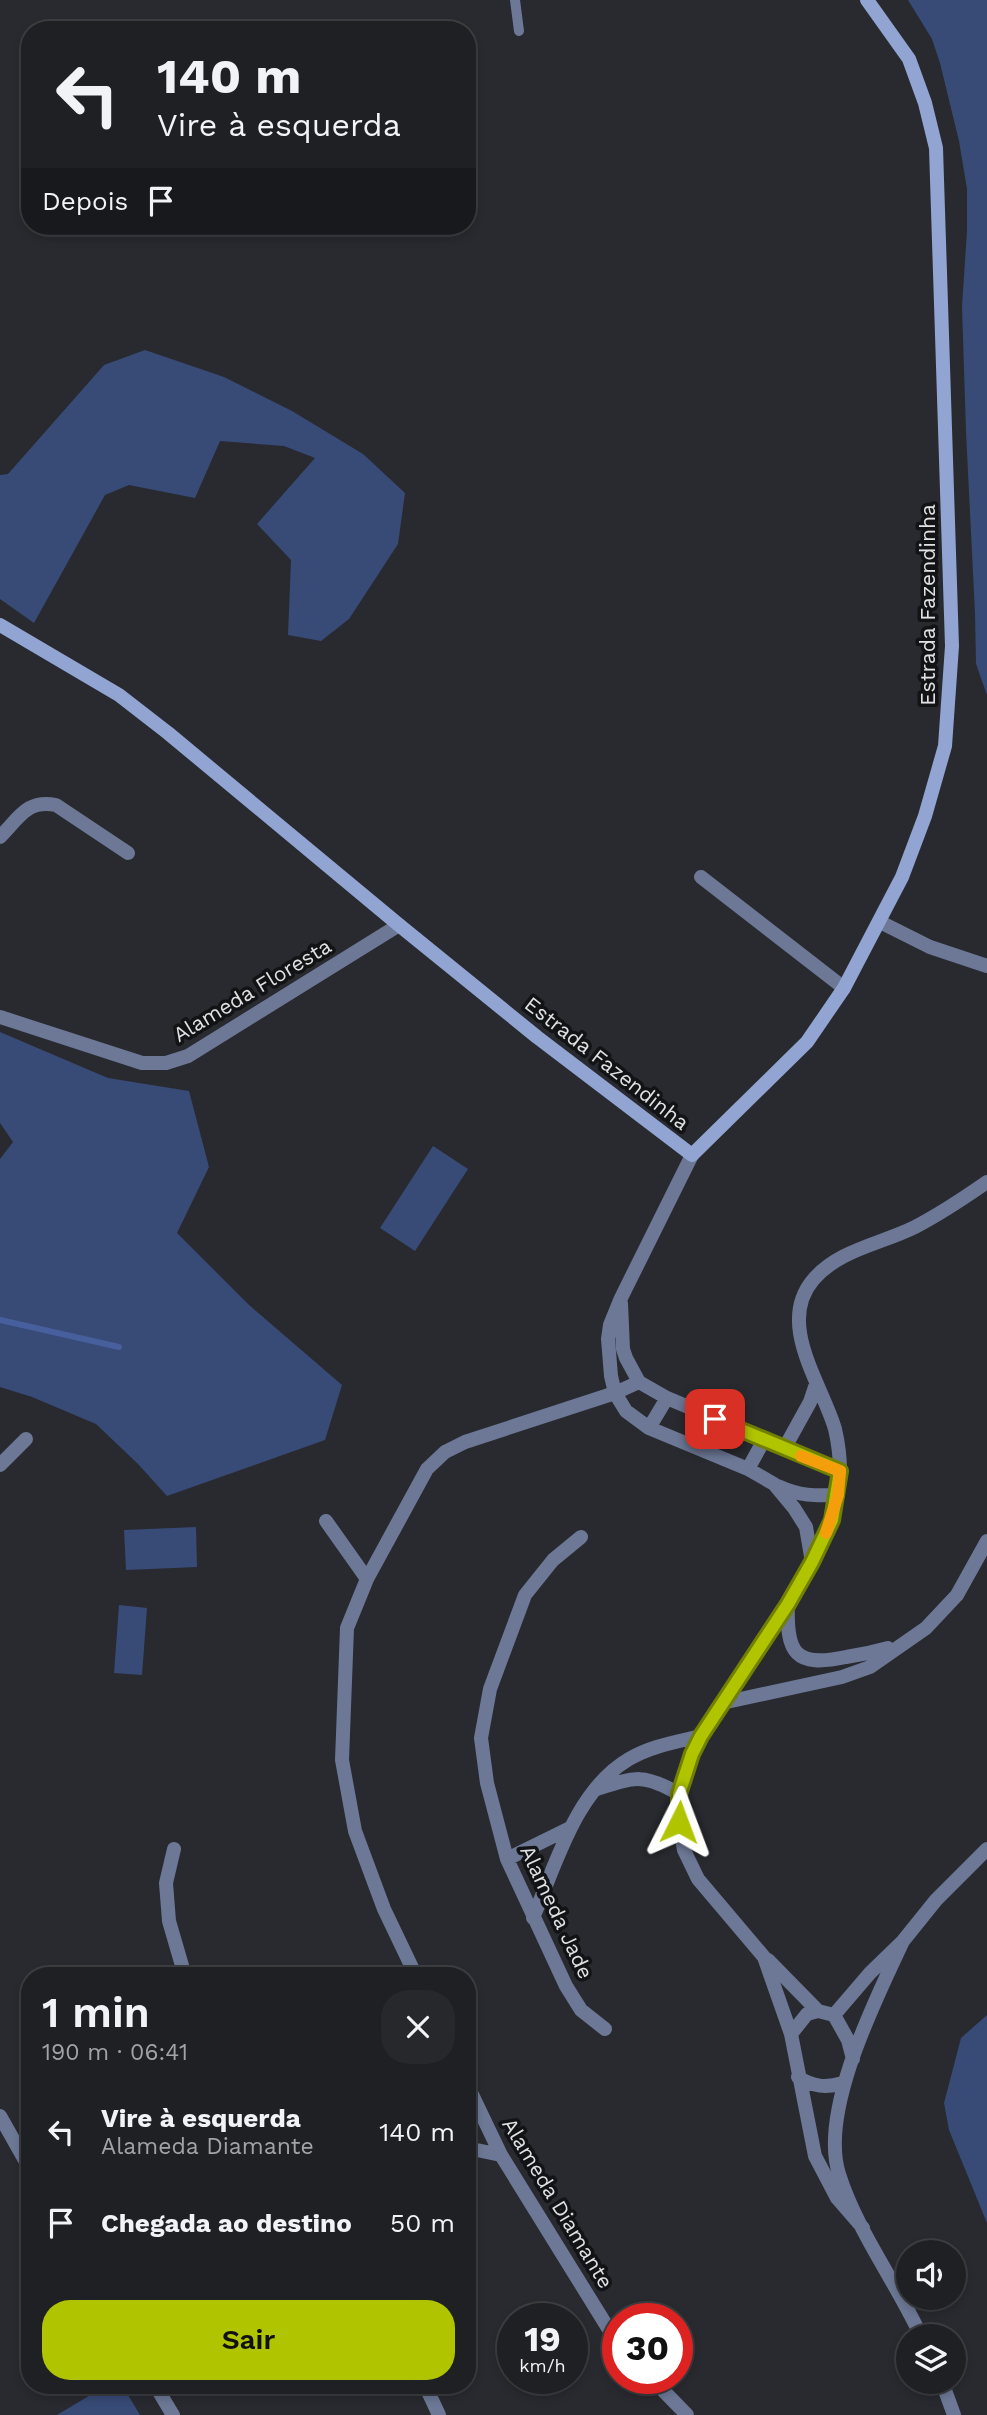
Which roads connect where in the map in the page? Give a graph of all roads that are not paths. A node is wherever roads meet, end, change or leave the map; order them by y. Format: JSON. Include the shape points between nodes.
{"nodes":[{"id":1,"x":515,"y":0,"type":"edge"},
{"id":2,"x":867,"y":0,"type":"edge"},
{"id":3,"x":519,"y":31,"type":"dead end"},
{"id":4,"x":0,"y":625,"type":"edge"},
{"id":5,"x":0,"y":837,"type":"edge"},
{"id":6,"x":128,"y":853,"type":"dead end"},
{"id":7,"x":701,"y":877,"type":"dead end"},
{"id":8,"x":880,"y":922,"type":"junction"},
{"id":9,"x":399,"y":925,"type":"junction"},
{"id":10,"x":987,"y":966,"type":"edge"},
{"id":11,"x":844,"y":988,"type":"junction"},
{"id":12,"x":0,"y":1017,"type":"edge"},
{"id":13,"x":692,"y":1156,"type":"junction"},
{"id":14,"x":987,"y":1182,"type":"edge"},
{"id":15,"x":621,"y":1298,"type":"junction"},
{"id":16,"x":639,"y":1382,"type":"junction"},
{"id":17,"x":816,"y":1384,"type":"junction"},
{"id":18,"x":615,"y":1393,"type":"junction"},
{"id":19,"x":667,"y":1398,"type":"junction"},
{"id":20,"x":649,"y":1428,"type":"junction"},
{"id":21,"x":26,"y":1438,"type":"dead end"},
{"id":22,"x":764,"y":1440,"type":"junction"},
{"id":23,"x":784,"y":1449,"type":"junction"},
{"id":24,"x":0,"y":1465,"type":"edge"},
{"id":25,"x":748,"y":1469,"type":"junction"},
{"id":26,"x":840,"y":1471,"type":"junction"},
{"id":27,"x":774,"y":1484,"type":"junction"},
{"id":28,"x":838,"y":1495,"type":"junction"},
{"id":29,"x":326,"y":1521,"type":"dead end"},
{"id":30,"x":581,"y":1537,"type":"dead end"},
{"id":31,"x":987,"y":1541,"type":"edge"},
{"id":32,"x":812,"y":1562,"type":"junction"},
{"id":33,"x":367,"y":1579,"type":"junction"},
{"id":34,"x":788,"y":1604,"type":"junction"},
{"id":35,"x":906,"y":1642,"type":"junction"},
{"id":36,"x":722,"y":1703,"type":"junction"},
{"id":37,"x":701,"y":1736,"type":"junction"},
{"id":38,"x":596,"y":1790,"type":"junction"},
{"id":39,"x":679,"y":1794,"type":"junction"},
{"id":40,"x":570,"y":1828,"type":"junction"},
{"id":41,"x":987,"y":1849,"type":"edge"},
{"id":42,"x":174,"y":1850,"type":"dead end"},
{"id":43,"x":507,"y":1859,"type":"junction"},
{"id":44,"x":533,"y":1918,"type":"junction"},
{"id":45,"x":903,"y":1941,"type":"junction"},
{"id":46,"x":764,"y":1957,"type":"junction"},
{"id":47,"x":182,"y":1967,"type":"edge"},
{"id":48,"x":411,"y":1967,"type":"edge"},
{"id":49,"x":818,"y":2011,"type":"junction"},
{"id":50,"x":834,"y":2015,"type":"junction"},
{"id":51,"x":605,"y":2029,"type":"dead end"},
{"id":52,"x":791,"y":2034,"type":"junction"},
{"id":53,"x":853,"y":2061,"type":"junction"},
{"id":54,"x":798,"y":2077,"type":"junction"},
{"id":55,"x":843,"y":2083,"type":"junction"},
{"id":56,"x":476,"y":2103,"type":"edge"},
{"id":57,"x":0,"y":2116,"type":"edge"},
{"id":58,"x":476,"y":2150,"type":"edge"},
{"id":59,"x":21,"y":2153,"type":"edge"},
{"id":60,"x":501,"y":2155,"type":"junction"},
{"id":61,"x":863,"y":2228,"type":"junction"},
{"id":62,"x":602,"y":2318,"type":"edge"},
{"id":63,"x":915,"y":2324,"type":"edge"},
{"id":64,"x":160,"y":2394,"type":"edge"},
{"id":65,"x":429,"y":2394,"type":"edge"},
{"id":66,"x":667,"y":2394,"type":"edge"},
{"id":67,"x":946,"y":2394,"type":"edge"},
{"id":68,"x":173,"y":2415,"type":"edge"},
{"id":69,"x":439,"y":2415,"type":"edge"},
{"id":70,"x":687,"y":2415,"type":"edge"},
{"id":71,"x":954,"y":2415,"type":"edge"}],
"edges":[{"from":1,"to":3,"type":"lane"},
{"from":2,"to":8,"type":"street","name":"Estrada Fazendinha","via":[[909,58],[936,148],[952,646],[945,746],[925,816]]},
{"from":4,"to":9,"type":"street","name":"Estrada Fazendinha","via":[[119,695]]},
{"from":5,"to":6,"type":"street","via":[[31,805],[43,802],[56,805]]},
{"from":7,"to":11,"type":"street"},
{"from":8,"to":10,"type":"street","via":[[930,947]]},
{"from":8,"to":11,"type":"street","name":"Estrada Fazendinha"},
{"from":9,"to":12,"type":"street","name":"Alameda Floresta","via":[[188,1056],[166,1063],[132,1061]]},
{"from":9,"to":13,"type":"street","name":"Estrada Fazendinha"},
{"from":11,"to":13,"type":"street","name":"Estrada Fazendinha","via":[[807,1042]]},
{"from":13,"to":15,"type":"street"},
{"from":14,"to":17,"type":"street","via":[[915,1227],[830,1264],[812,1281],[800,1303],[799,1322]]},
{"from":15,"to":16,"type":"street","via":[[623,1349]]},
{"from":15,"to":18,"type":"street","via":[[608,1339]]},
{"from":16,"to":18,"type":"street"},
{"from":16,"to":19,"type":"street"},
{"from":17,"to":23,"type":"street"},
{"from":17,"to":26,"type":"street","via":[[835,1430]]},
{"from":18,"to":20,"type":"street","via":[[626,1411]]},
{"from":18,"to":33,"type":"street","via":[[445,1452],[427,1469]]},
{"from":19,"to":20,"type":"street"},
{"from":19,"to":22,"type":"street"},
{"from":20,"to":25,"type":"street"},
{"from":21,"to":24,"type":"street"},
{"from":22,"to":23,"type":"street"},
{"from":22,"to":25,"type":"street"},
{"from":23,"to":26,"type":"street"},
{"from":25,"to":27,"type":"street"},
{"from":26,"to":28,"type":"street"},
{"from":27,"to":28,"type":"street","via":[[794,1494]]},
{"from":27,"to":32,"type":"street","via":[[806,1527]]},
{"from":28,"to":32,"type":"street"},
{"from":29,"to":33,"type":"street"},
{"from":30,"to":43,"type":"street","name":"Alameda Jade","via":[[553,1560],[525,1595],[490,1689],[481,1738],[487,1783]]},
{"from":31,"to":35,"type":"street","via":[[957,1595]]},
{"from":32,"to":34,"type":"street"},
{"from":33,"to":48,"type":"street","via":[[346,1628],[342,1760],[355,1831]]},
{"from":34,"to":35,"type":"street","via":[[790,1641],[798,1655],[810,1661],[871,1653]]},
{"from":34,"to":36,"type":"street"},
{"from":35,"to":36,"type":"street","via":[[870,1667],[842,1678]]},
{"from":36,"to":37,"type":"street"},
{"from":37,"to":38,"type":"street","via":[[628,1759]]},
{"from":37,"to":39,"type":"street"},
{"from":38,"to":39,"type":"street","via":[[642,1778]]},
{"from":38,"to":40,"type":"street"},
{"from":39,"to":46,"type":"street","via":[[684,1850],[698,1879]]},
{"from":40,"to":43,"type":"street"},
{"from":40,"to":44,"type":"street"},
{"from":41,"to":45,"type":"street"},
{"from":42,"to":47,"type":"street","via":[[166,1884],[169,1921]]},
{"from":43,"to":44,"type":"street","name":"Alameda Jade"},
{"from":44,"to":51,"type":"street","name":"Alameda Jade","via":[[581,2010]]},
{"from":45,"to":50,"type":"street"},
{"from":45,"to":53,"type":"street"},
{"from":46,"to":49,"type":"street"},
{"from":46,"to":52,"type":"street"},
{"from":49,"to":50,"type":"street"},
{"from":49,"to":52,"type":"street","via":[[807,2014]]},
{"from":50,"to":53,"type":"street"},
{"from":52,"to":54,"type":"street"},
{"from":53,"to":55,"type":"street"},
{"from":54,"to":55,"type":"street","via":[[818,2086]]},
{"from":54,"to":61,"type":"street","via":[[815,2157],[837,2198]]},
{"from":55,"to":61,"type":"street","via":[[835,2156]]},
{"from":56,"to":60,"type":"street","name":"Alameda Diamante"},
{"from":57,"to":59,"type":"street"},
{"from":58,"to":60,"type":"street"},
{"from":60,"to":62,"type":"street","name":"Alameda Diamante"},
{"from":61,"to":63,"type":"street"},
{"from":64,"to":68,"type":"street"},
{"from":65,"to":69,"type":"street"},
{"from":66,"to":70,"type":"street"},
{"from":67,"to":71,"type":"street"}]}
